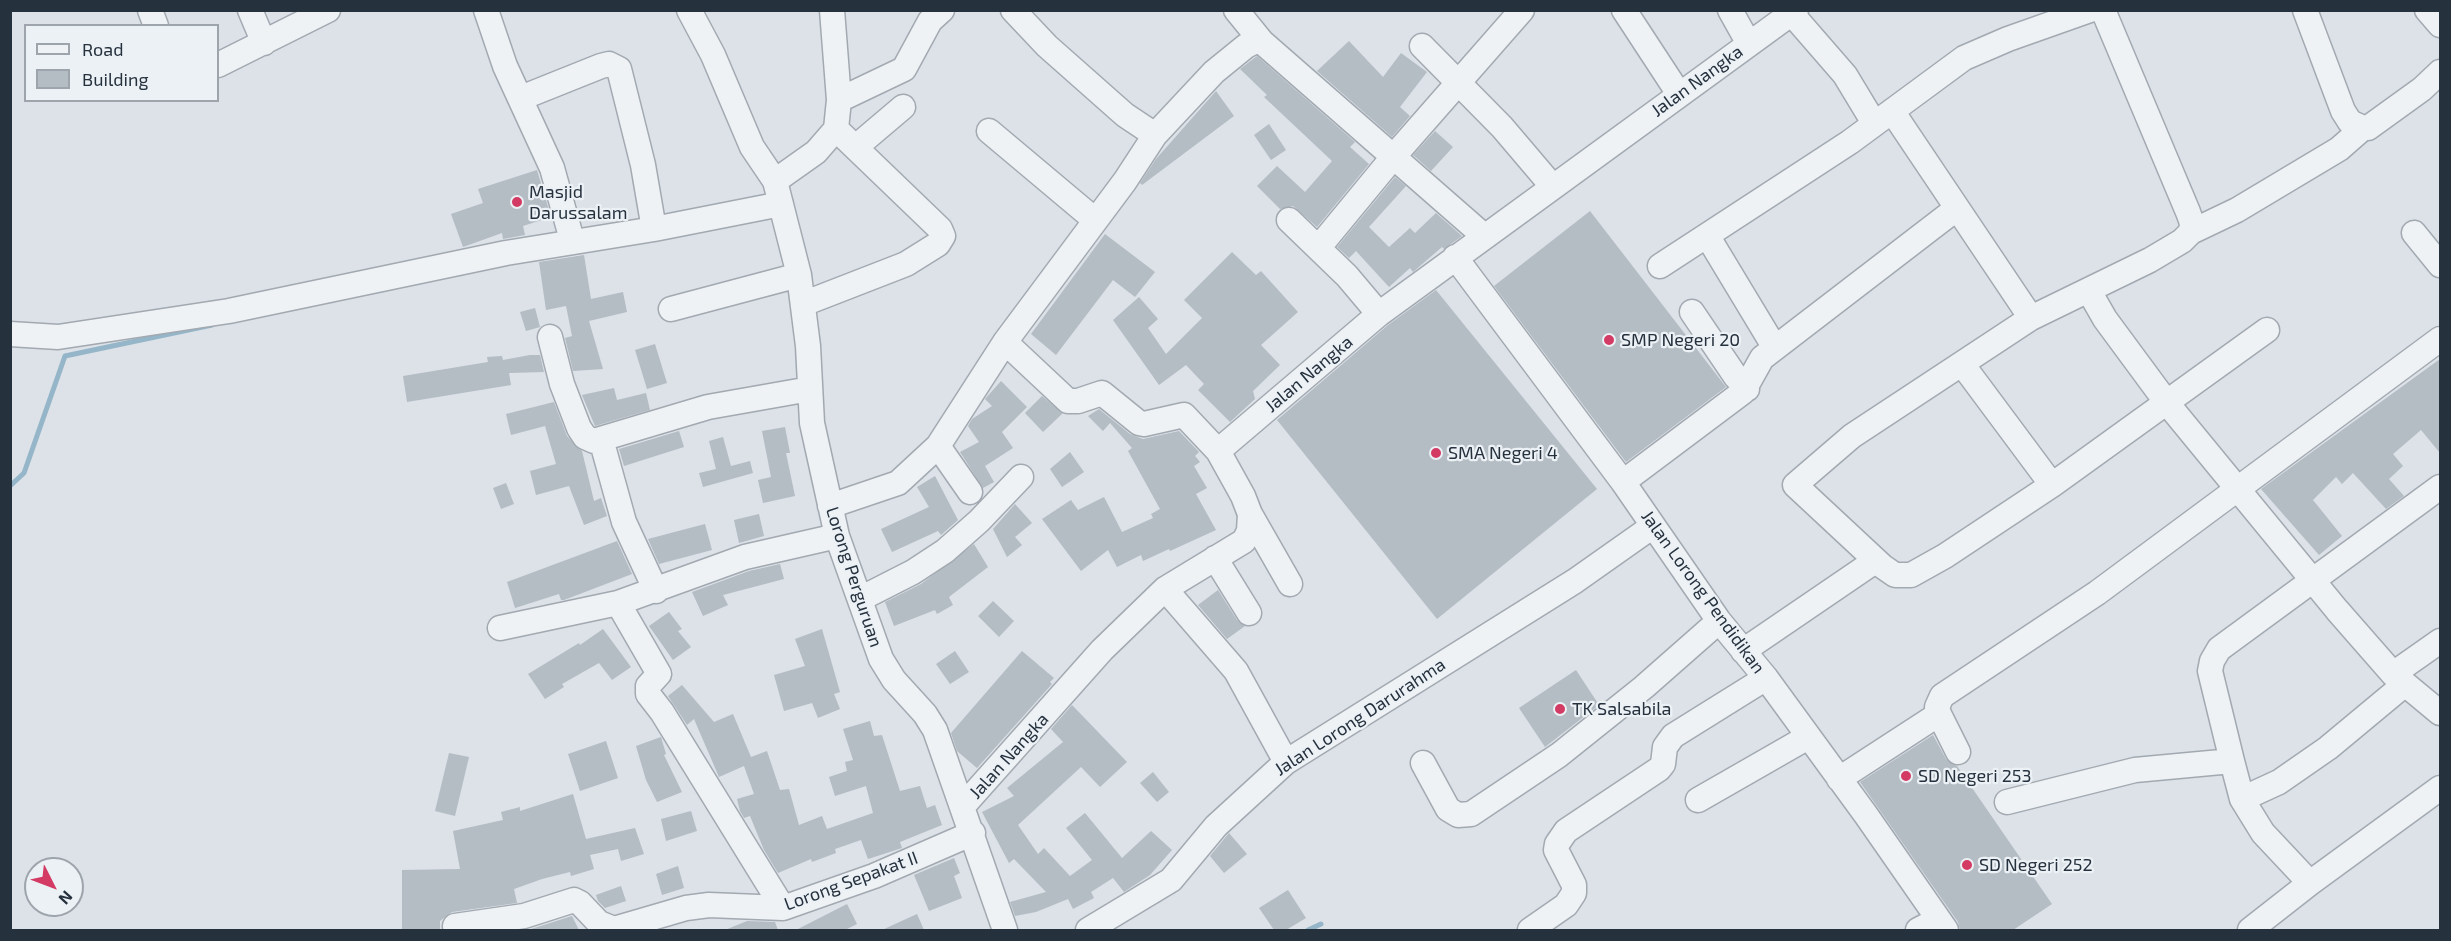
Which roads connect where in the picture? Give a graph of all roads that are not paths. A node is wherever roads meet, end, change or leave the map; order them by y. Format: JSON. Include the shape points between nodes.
{"nodes":[{"id":1,"x":250,"y":10,"type":"edge"},
{"id":2,"x":328,"y":10,"type":"edge"},
{"id":3,"x":486,"y":10,"type":"edge"},
{"id":4,"x":688,"y":10,"type":"edge"},
{"id":5,"x":832,"y":10,"type":"edge"},
{"id":6,"x":942,"y":10,"type":"edge"},
{"id":7,"x":1013,"y":10,"type":"edge"},
{"id":8,"x":1236,"y":10,"type":"edge"},
{"id":9,"x":1522,"y":10,"type":"edge"},
{"id":10,"x":1624,"y":10,"type":"edge"},
{"id":11,"x":1730,"y":10,"type":"edge"},
{"id":12,"x":2090,"y":10,"type":"edge"},
{"id":13,"x":2103,"y":10,"type":"edge"},
{"id":14,"x":2305,"y":10,"type":"edge"},
{"id":15,"x":2427,"y":10,"type":"edge"},
{"id":16,"x":1794,"y":12,"type":"edge"},
{"id":17,"x":2440,"y":25,"type":"edge"},
{"id":18,"x":1262,"y":42,"type":"junction"},
{"id":19,"x":264,"y":43,"type":"junction"},
{"id":20,"x":1749,"y":44,"type":"junction"},
{"id":21,"x":1422,"y":45,"type":"dead end"},
{"id":22,"x":219,"y":64,"type":"edge"},
{"id":23,"x":2440,"y":72,"type":"edge"},
{"id":24,"x":1458,"y":82,"type":"junction"},
{"id":25,"x":1679,"y":94,"type":"junction"},
{"id":26,"x":520,"y":98,"type":"junction"},
{"id":27,"x":838,"y":100,"type":"junction"},
{"id":28,"x":903,"y":106,"type":"dead end"},
{"id":29,"x":1883,"y":117,"type":"junction"},
{"id":30,"x":2363,"y":128,"type":"junction"},
{"id":31,"x":836,"y":129,"type":"junction"},
{"id":32,"x":989,"y":131,"type":"dead end"},
{"id":33,"x":1155,"y":135,"type":"junction"},
{"id":34,"x":857,"y":146,"type":"junction"},
{"id":35,"x":1394,"y":156,"type":"junction"},
{"id":36,"x":1553,"y":187,"type":"junction"},
{"id":37,"x":778,"y":192,"type":"junction"},
{"id":38,"x":1956,"y":209,"type":"junction"},
{"id":39,"x":1095,"y":220,"type":"junction"},
{"id":40,"x":1289,"y":220,"type":"dead end"},
{"id":41,"x":654,"y":229,"type":"junction"},
{"id":42,"x":2191,"y":232,"type":"junction"},
{"id":43,"x":2414,"y":233,"type":"dead end"},
{"id":44,"x":1484,"y":236,"type":"junction"},
{"id":45,"x":1708,"y":237,"type":"junction"},
{"id":46,"x":572,"y":240,"type":"junction"},
{"id":47,"x":1319,"y":248,"type":"junction"},
{"id":48,"x":1455,"y":257,"type":"junction"},
{"id":49,"x":2440,"y":265,"type":"edge"},
{"id":50,"x":1660,"y":266,"type":"dead end"},
{"id":51,"x":799,"y":275,"type":"junction"},
{"id":52,"x":2090,"y":291,"type":"junction"},
{"id":53,"x":803,"y":304,"type":"junction"},
{"id":54,"x":671,"y":309,"type":"dead end"},
{"id":55,"x":1692,"y":312,"type":"dead end"},
{"id":56,"x":1379,"y":314,"type":"junction"},
{"id":57,"x":2031,"y":318,"type":"junction"},
{"id":58,"x":2267,"y":330,"type":"dead end"},
{"id":59,"x":10,"y":334,"type":"edge"},
{"id":60,"x":550,"y":337,"type":"dead end"},
{"id":61,"x":2440,"y":339,"type":"edge"},
{"id":62,"x":1005,"y":342,"type":"junction"},
{"id":63,"x":1775,"y":348,"type":"junction"},
{"id":64,"x":1962,"y":364,"type":"junction"},
{"id":65,"x":810,"y":389,"type":"junction"},
{"id":66,"x":1747,"y":389,"type":"junction"},
{"id":67,"x":2167,"y":403,"type":"junction"},
{"id":68,"x":601,"y":439,"type":"junction"},
{"id":69,"x":938,"y":446,"type":"junction"},
{"id":70,"x":1218,"y":451,"type":"junction"},
{"id":71,"x":1021,"y":477,"type":"dead end"},
{"id":72,"x":1623,"y":482,"type":"junction"},
{"id":73,"x":2052,"y":485,"type":"junction"},
{"id":74,"x":2440,"y":487,"type":"edge"},
{"id":75,"x":2238,"y":489,"type":"junction"},
{"id":76,"x":970,"y":492,"type":"dead end"},
{"id":77,"x":830,"y":506,"type":"junction"},
{"id":78,"x":1250,"y":514,"type":"junction"},
{"id":79,"x":1653,"y":526,"type":"junction"},
{"id":80,"x":837,"y":536,"type":"junction"},
{"id":81,"x":1215,"y":558,"type":"junction"},
{"id":82,"x":1875,"y":561,"type":"junction"},
{"id":83,"x":2312,"y":579,"type":"junction"},
{"id":84,"x":1290,"y":584,"type":"dead end"},
{"id":85,"x":1166,"y":589,"type":"junction"},
{"id":86,"x":656,"y":591,"type":"junction"},
{"id":87,"x":860,"y":599,"type":"junction"},
{"id":88,"x":618,"y":603,"type":"junction"},
{"id":89,"x":1249,"y":613,"type":"dead end"},
{"id":90,"x":1719,"y":621,"type":"junction"},
{"id":91,"x":500,"y":628,"type":"dead end"},
{"id":92,"x":2440,"y":640,"type":"edge"},
{"id":93,"x":1743,"y":651,"type":"junction"},
{"id":94,"x":1766,"y":678,"type":"junction"},
{"id":95,"x":2399,"y":679,"type":"junction"},
{"id":96,"x":2440,"y":713,"type":"edge"},
{"id":97,"x":1939,"y":714,"type":"junction"},
{"id":98,"x":1808,"y":737,"type":"junction"},
{"id":99,"x":1958,"y":752,"type":"dead end"},
{"id":100,"x":2232,"y":761,"type":"junction"},
{"id":101,"x":1286,"y":762,"type":"junction"},
{"id":102,"x":1423,"y":763,"type":"dead end"},
{"id":103,"x":1839,"y":779,"type":"junction"},
{"id":104,"x":2440,"y":789,"type":"edge"},
{"id":105,"x":2242,"y":799,"type":"junction"},
{"id":106,"x":1698,"y":800,"type":"dead end"},
{"id":107,"x":2007,"y":802,"type":"dead end"},
{"id":108,"x":963,"y":806,"type":"junction"},
{"id":109,"x":973,"y":833,"type":"junction"},
{"id":110,"x":2310,"y":883,"type":"junction"},
{"id":111,"x":783,"y":908,"type":"junction"},
{"id":112,"x":455,"y":926,"type":"dead end"},
{"id":113,"x":1934,"y":927,"type":"edge"},
{"id":114,"x":1539,"y":928,"type":"edge"},
{"id":115,"x":614,"y":930,"type":"edge"},
{"id":116,"x":1005,"y":930,"type":"edge"},
{"id":117,"x":1088,"y":930,"type":"edge"},
{"id":118,"x":2250,"y":930,"type":"edge"}],
"edges":[{"from":1,"to":19,"type":"street"},
{"from":2,"to":19,"type":"street"},
{"from":3,"to":26,"type":"street"},
{"from":4,"to":37,"type":"street","name":"Lorong Perguruan","via":[[713,55],[752,147]]},
{"from":5,"to":27,"type":"street"},
{"from":6,"to":27,"type":"street","via":[[930,21],[901,72]]},
{"from":7,"to":33,"type":"street","via":[[1047,46],[1125,115]]},
{"from":8,"to":18,"type":"street"},
{"from":9,"to":24,"type":"street"},
{"from":10,"to":25,"type":"street"},
{"from":11,"to":20,"type":"street"},
{"from":12,"to":29,"type":"street","via":[[1964,58]]},
{"from":13,"to":42,"type":"street","via":[[2192,223]]},
{"from":14,"to":30,"type":"street","via":[[2343,111],[2350,122]]},
{"from":15,"to":17,"type":"street"},
{"from":16,"to":20,"type":"street","name":"Jalan Nangka"},
{"from":16,"to":29,"type":"street"},
{"from":18,"to":33,"type":"street","via":[[1246,46],[1214,72]]},
{"from":18,"to":35,"type":"street"},
{"from":19,"to":22,"type":"street"},
{"from":20,"to":25,"type":"street","name":"Jalan Nangka"},
{"from":21,"to":24,"type":"street"},
{"from":23,"to":30,"type":"street","via":[[2422,89]]},
{"from":24,"to":35,"type":"street"},
{"from":24,"to":36,"type":"street"},
{"from":25,"to":36,"type":"street","name":"Jalan Nangka"},
{"from":26,"to":41,"type":"street","via":[[601,66],[609,64],[619,69]]},
{"from":26,"to":46,"type":"street","via":[[552,168]]},
{"from":27,"to":31,"type":"street"},
{"from":28,"to":34,"type":"street"},
{"from":29,"to":38,"type":"street"},
{"from":29,"to":45,"type":"street"},
{"from":30,"to":42,"type":"street","via":[[2312,166]]},
{"from":31,"to":34,"type":"street"},
{"from":31,"to":37,"type":"street"},
{"from":32,"to":39,"type":"street"},
{"from":33,"to":39,"type":"street"},
{"from":34,"to":53,"type":"street","via":[[942,231],[942,238],[906,264]]},
{"from":35,"to":44,"type":"street"},
{"from":35,"to":47,"type":"street"},
{"from":36,"to":44,"type":"street","name":"Jalan Nangka"},
{"from":37,"to":41,"type":"street"},
{"from":37,"to":51,"type":"street","name":"Lorong Perguruan"},
{"from":38,"to":57,"type":"street"},
{"from":38,"to":63,"type":"street"},
{"from":39,"to":62,"type":"street"},
{"from":40,"to":47,"type":"street"},
{"from":41,"to":46,"type":"street"},
{"from":42,"to":52,"type":"street","via":[[2150,260]]},
{"from":43,"to":49,"type":"street"},
{"from":44,"to":48,"type":"street","name":"Jalan Nangka"},
{"from":45,"to":50,"type":"street"},
{"from":45,"to":63,"type":"street"},
{"from":46,"to":59,"type":"street","via":[[229,311],[58,338]]},
{"from":47,"to":56,"type":"street"},
{"from":48,"to":56,"type":"street","name":"Jalan Nangka"},
{"from":48,"to":72,"type":"street","name":"Jalan Lorong Pendidikan"},
{"from":51,"to":53,"type":"street","name":"Lorong Perguruan"},
{"from":51,"to":54,"type":"street"},
{"from":52,"to":57,"type":"street"},
{"from":52,"to":67,"type":"street","via":[[2105,319]]},
{"from":53,"to":65,"type":"street","name":"Lorong Perguruan"},
{"from":55,"to":66,"type":"street"},
{"from":56,"to":70,"type":"street","name":"Jalan Nangka"},
{"from":57,"to":64,"type":"street"},
{"from":58,"to":67,"type":"street"},
{"from":60,"to":68,"type":"street","via":[[579,428],[591,440]]},
{"from":61,"to":75,"type":"street"},
{"from":62,"to":69,"type":"street"},
{"from":62,"to":70,"type":"street","via":[[1068,401],[1102,393],[1144,424],[1184,415]]},
{"from":63,"to":66,"type":"street","via":[[1762,358]]},
{"from":64,"to":73,"type":"street"},
{"from":64,"to":82,"type":"street","via":[[1852,436],[1795,485]]},
{"from":65,"to":68,"type":"street","via":[[708,407]]},
{"from":65,"to":77,"type":"street","name":"Lorong Perguruan"},
{"from":66,"to":72,"type":"street"},
{"from":67,"to":73,"type":"street"},
{"from":67,"to":75,"type":"street"},
{"from":68,"to":86,"type":"street","via":[[624,522]]},
{"from":69,"to":76,"type":"street"},
{"from":69,"to":77,"type":"street","via":[[898,483]]},
{"from":70,"to":78,"type":"street"},
{"from":71,"to":87,"type":"street","via":[[945,551]]},
{"from":72,"to":79,"type":"street","name":"Jalan Lorong Pendidikan"},
{"from":73,"to":82,"type":"street","via":[[1911,575],[1895,575]]},
{"from":74,"to":83,"type":"street"},
{"from":75,"to":83,"type":"street"},
{"from":75,"to":97,"type":"street","via":[[2097,593],[1942,696],[1937,707]]},
{"from":77,"to":80,"type":"street","name":"Lorong Perguruan"},
{"from":78,"to":81,"type":"street","name":"Jalan Nangka","via":[[1244,541]]},
{"from":78,"to":84,"type":"street"},
{"from":79,"to":90,"type":"street","name":"Jalan Lorong Pendidikan"},
{"from":79,"to":101,"type":"street","name":"Jalan Lorong Darurahma","via":[[1575,581]]},
{"from":80,"to":86,"type":"street","via":[[745,557]]},
{"from":80,"to":87,"type":"street","name":"Lorong Perguruan"},
{"from":81,"to":85,"type":"street","name":"Jalan Nangka"},
{"from":81,"to":89,"type":"street"},
{"from":82,"to":93,"type":"street"},
{"from":83,"to":95,"type":"street"},
{"from":83,"to":100,"type":"street","via":[[2214,656],[2210,671]]},
{"from":85,"to":101,"type":"street","via":[[1236,671]]},
{"from":85,"to":108,"type":"street","name":"Jalan Nangka","via":[[1102,650]]},
{"from":86,"to":88,"type":"street"},
{"from":87,"to":108,"type":"street","name":"Lorong Perguruan","via":[[887,671],[932,723]]},
{"from":88,"to":91,"type":"street"},
{"from":88,"to":111,"type":"street","via":[[659,674],[648,686],[648,694]]},
{"from":90,"to":93,"type":"street","name":"Jalan Lorong Pendidikan"},
{"from":90,"to":102,"type":"street","via":[[1559,755],[1471,814],[1458,815],[1448,809]]},
{"from":92,"to":95,"type":"street"},
{"from":93,"to":94,"type":"street","name":"Jalan Lorong Pendidikan"},
{"from":94,"to":98,"type":"street","name":"Jalan Lorong Pendidikan"},
{"from":94,"to":114,"type":"street","via":[[1673,736],[1665,747],[1664,764],[1659,769],[1566,831],[1556,850],[1575,885],[1574,893]]},
{"from":95,"to":96,"type":"street"},
{"from":95,"to":105,"type":"street","via":[[2328,748],[2279,782]]},
{"from":97,"to":99,"type":"street"},
{"from":97,"to":103,"type":"street"},
{"from":98,"to":103,"type":"street","name":"Jalan Lorong Pendidikan"},
{"from":98,"to":106,"type":"street"},
{"from":100,"to":105,"type":"street"},
{"from":100,"to":107,"type":"street","via":[[2135,770]]},
{"from":101,"to":117,"type":"street","name":"Jalan Lorong Darurahma","via":[[1216,826],[1171,880]]},
{"from":103,"to":113,"type":"street","name":"Jalan Lorong Pendidikan"},
{"from":104,"to":110,"type":"street"},
{"from":105,"to":110,"type":"street","via":[[2263,833]]},
{"from":108,"to":109,"type":"street","name":"Lorong Perguruan"},
{"from":109,"to":111,"type":"street","name":"Lorong Sepakat II","via":[[873,876]]},
{"from":109,"to":116,"type":"street","name":"Lorong Perguruan"},
{"from":110,"to":118,"type":"street"},
{"from":111,"to":115,"type":"street","name":"Lorong Sepakat II","via":[[709,905]]},
{"from":112,"to":115,"type":"street","name":"Lorong Sepakat II","via":[[524,916],[574,900],[599,923]]}]}
